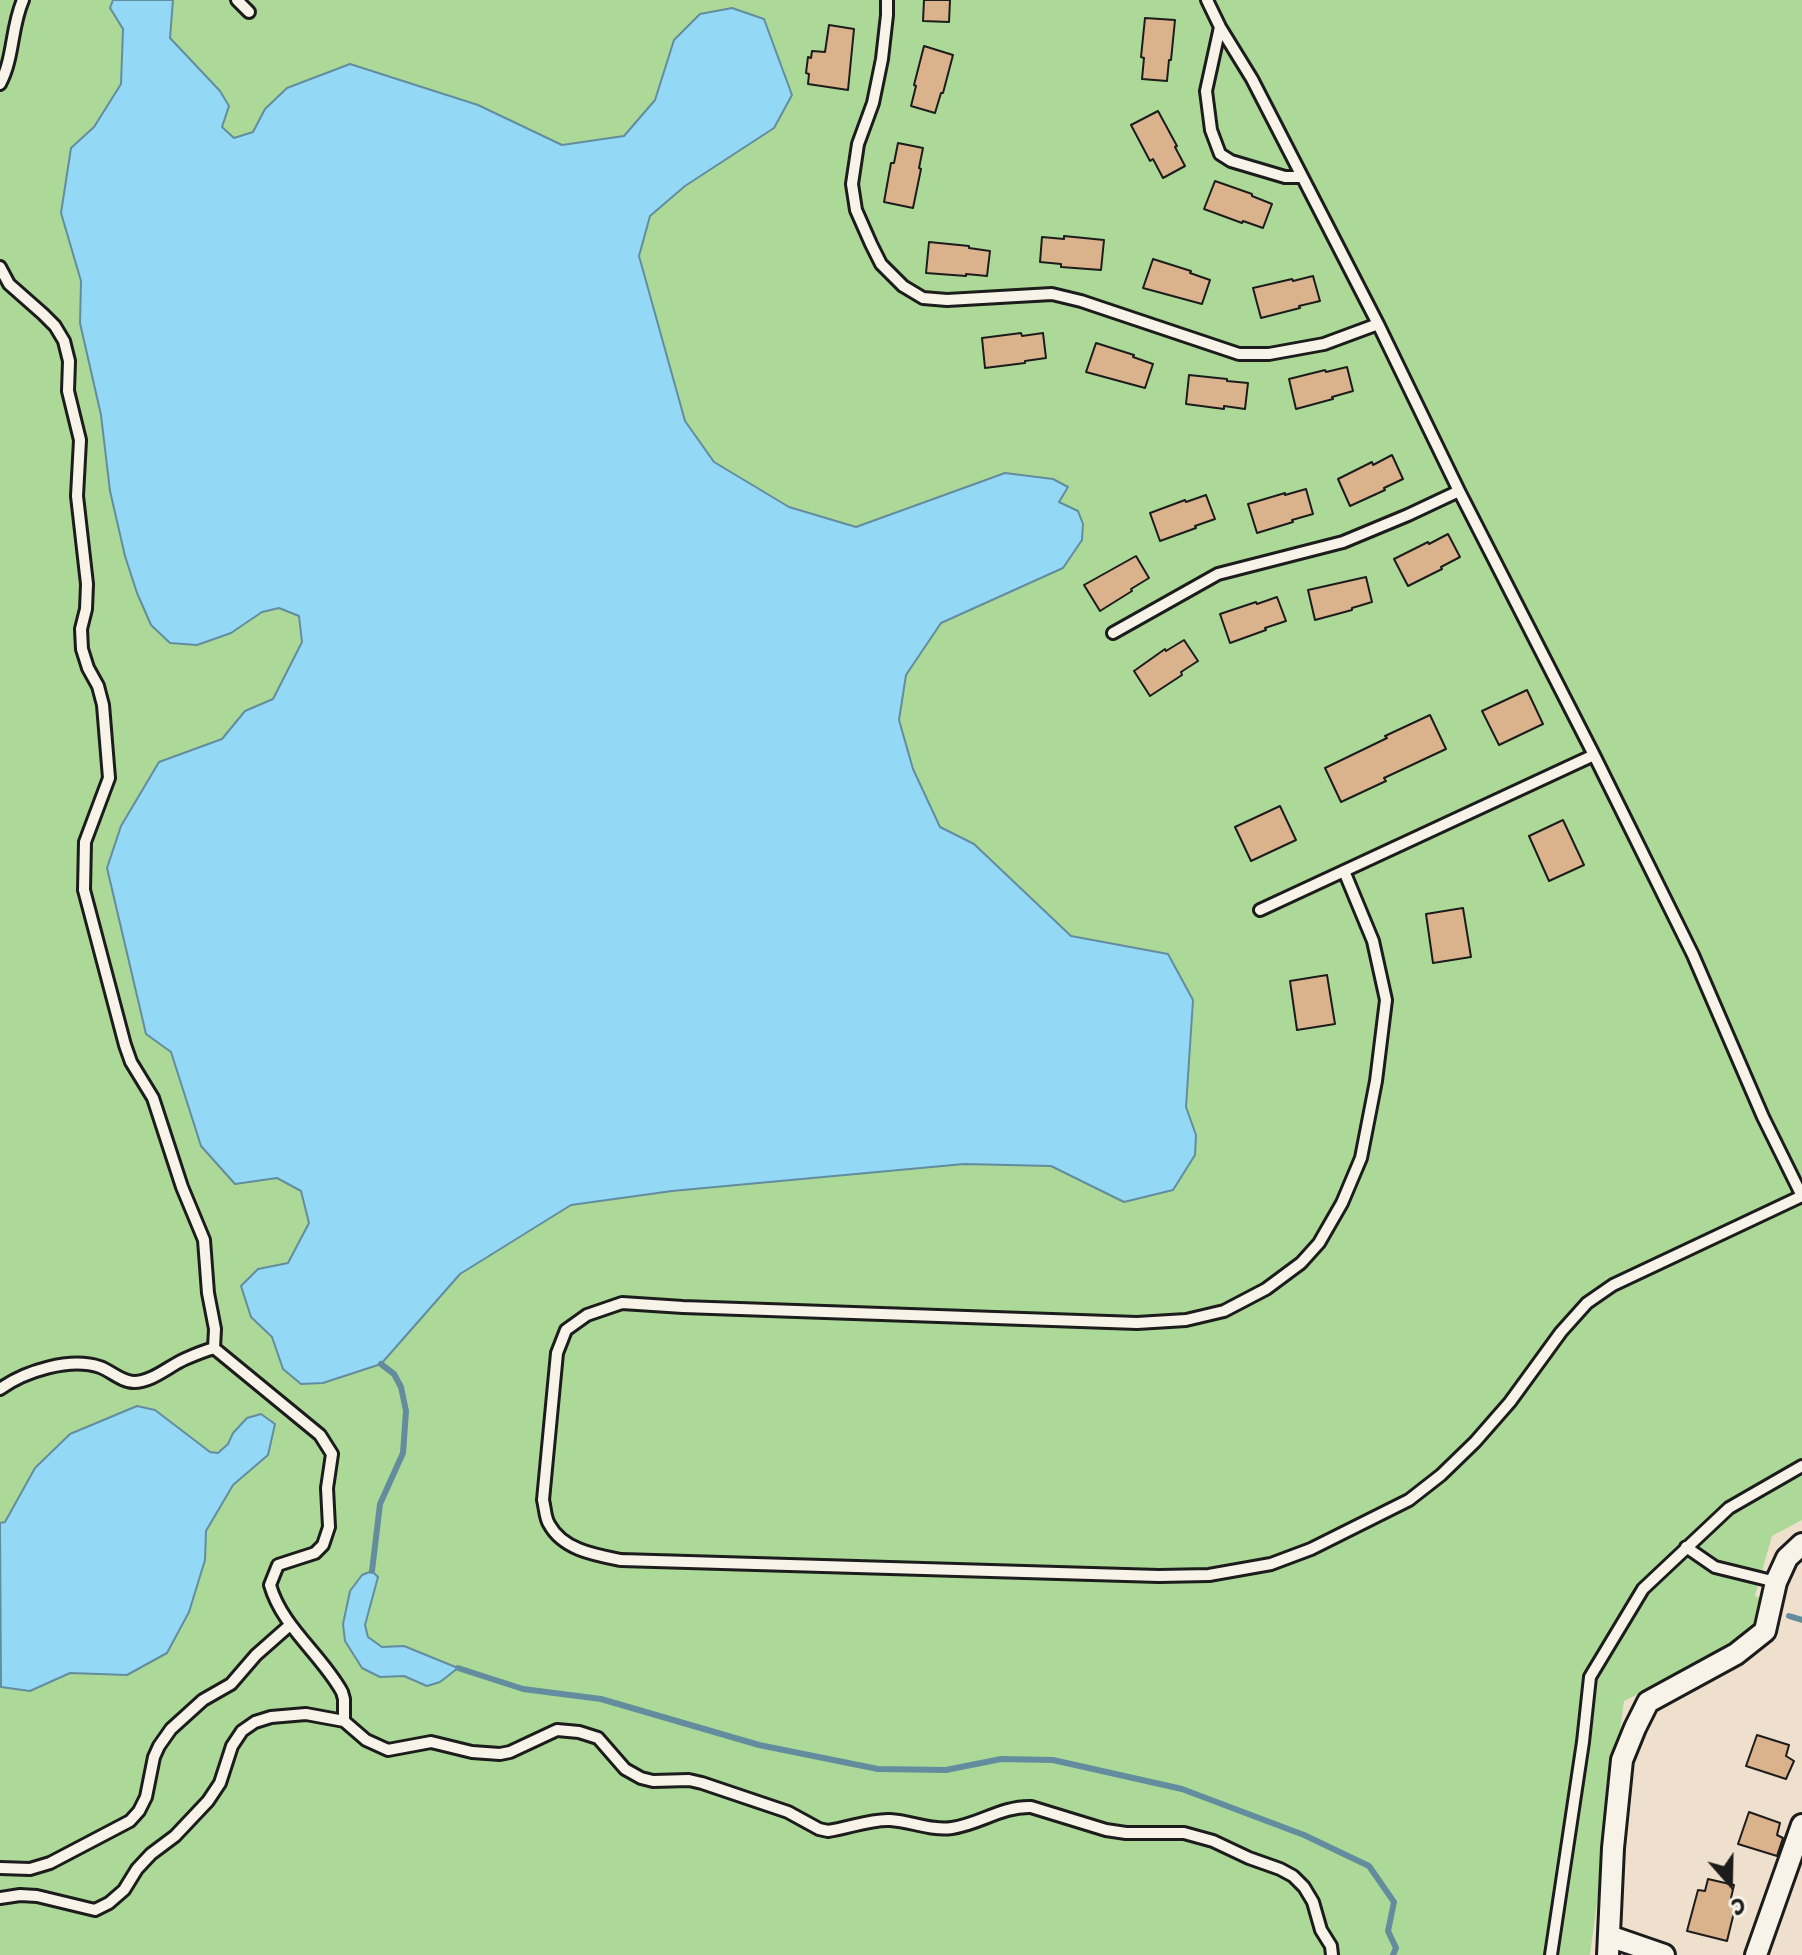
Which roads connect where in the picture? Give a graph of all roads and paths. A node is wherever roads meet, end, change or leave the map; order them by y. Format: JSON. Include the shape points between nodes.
{"nodes":[{"id":1,"x":23,"y":0,"type":"edge"},
{"id":2,"x":237,"y":0,"type":"edge"},
{"id":3,"x":887,"y":0,"type":"edge"},
{"id":4,"x":1207,"y":0,"type":"edge"},
{"id":5,"x":249,"y":12,"type":"dead end"},
{"id":6,"x":1220,"y":27,"type":"junction"},
{"id":7,"x":0,"y":84,"type":"edge"},
{"id":8,"x":1302,"y":177,"type":"junction"},
{"id":9,"x":0,"y":267,"type":"edge"},
{"id":10,"x":1378,"y":324,"type":"junction"},
{"id":11,"x":1459,"y":491,"type":"junction"},
{"id":12,"x":1113,"y":633,"type":"dead end"},
{"id":13,"x":1594,"y":755,"type":"junction"},
{"id":14,"x":1344,"y":871,"type":"junction"},
{"id":15,"x":1260,"y":910,"type":"dead end"},
{"id":16,"x":1802,"y":1196,"type":"edge"},
{"id":17,"x":214,"y":1348,"type":"junction"},
{"id":18,"x":0,"y":1389,"type":"edge"},
{"id":19,"x":1802,"y":1466,"type":"edge"},
{"id":20,"x":1802,"y":1544,"type":"edge"},
{"id":21,"x":1686,"y":1547,"type":"junction"},
{"id":22,"x":1776,"y":1582,"type":"junction"},
{"id":23,"x":290,"y":1625,"type":"junction"},
{"id":24,"x":344,"y":1721,"type":"junction"},
{"id":25,"x":1802,"y":1825,"type":"edge"},
{"id":26,"x":0,"y":1868,"type":"edge"},
{"id":27,"x":0,"y":1898,"type":"edge"},
{"id":28,"x":1608,"y":1946,"type":"edge"},
{"id":29,"x":1332,"y":1955,"type":"edge"},
{"id":30,"x":1551,"y":1955,"type":"edge"},
{"id":31,"x":1664,"y":1955,"type":"edge"},
{"id":32,"x":1756,"y":1955,"type":"edge"}],
"edges":[{"from":1,"to":7,"type":"lane"},
{"from":2,"to":5,"type":"lane"},
{"from":3,"to":10,"type":"lane","via":[[882,59],[852,184],[867,237],[881,264],[903,286],[923,298],[947,300],[1052,294],[1239,354],[1324,344]]},
{"from":4,"to":6,"type":"lane"},
{"from":6,"to":8,"type":"lane"},
{"from":6,"to":8,"type":"lane","via":[[1206,91],[1220,154],[1285,177]]},
{"from":8,"to":10,"type":"lane"},
{"from":9,"to":17,"type":"lane","via":[[9,284],[55,326],[69,361],[68,391],[80,440],[77,496],[87,584],[82,649],[103,705],[109,778],[85,842],[84,890],[125,1045],[153,1098],[204,1240]]},
{"from":10,"to":11,"type":"lane"},
{"from":11,"to":12,"type":"lane","via":[[1343,542],[1218,574]]},
{"from":11,"to":13,"type":"lane"},
{"from":13,"to":14,"type":"lane"},
{"from":13,"to":16,"type":"lane","via":[[1693,955]]},
{"from":14,"to":15,"type":"lane"},
{"from":14,"to":16,"type":"lane","via":[[1373,941],[1386,1000],[1361,1158],[1342,1203],[1301,1263],[1224,1311],[1186,1320],[1121,1323],[622,1303],[587,1315],[566,1330],[557,1353],[543,1500],[548,1523],[564,1542],[621,1560],[1159,1576],[1209,1575],[1271,1564],[1396,1507],[1441,1475],[1510,1402],[1587,1303],[1613,1285]]},
{"from":17,"to":18,"type":"lane","via":[[144,1380],[132,1382],[90,1364],[73,1364],[32,1372]]},
{"from":17,"to":23,"type":"lane","via":[[320,1435],[332,1454],[329,1527],[323,1545],[315,1553],[278,1565],[270,1585]]},
{"from":19,"to":21,"type":"lane","via":[[1729,1508]]},
{"from":20,"to":22,"type":"street","via":[[1787,1558]]},
{"from":21,"to":22,"type":"lane","via":[[1715,1567]]},
{"from":21,"to":30,"type":"lane","via":[[1643,1589],[1590,1677]]},
{"from":22,"to":28,"type":"street","via":[[1765,1631],[1736,1654],[1648,1702],[1635,1728],[1622,1760]]},
{"from":23,"to":24,"type":"lane","via":[[337,1683]]},
{"from":23,"to":26,"type":"lane","via":[[231,1684],[171,1729],[154,1757],[146,1797],[130,1821],[50,1863]]},
{"from":24,"to":27,"type":"lane","via":[[288,1715],[255,1722],[242,1731],[208,1801],[109,1903],[95,1910],[37,1896]]},
{"from":24,"to":29,"type":"lane","via":[[388,1750],[431,1742],[500,1754],[557,1730],[579,1732],[598,1738],[625,1769],[641,1778],[702,1783],[828,1831],[884,1820],[950,1828],[1031,1807],[1106,1830],[1184,1833],[1293,1876],[1313,1902]]},
{"from":25,"to":32,"type":"street"},
{"from":28,"to":31,"type":"street"}]}
